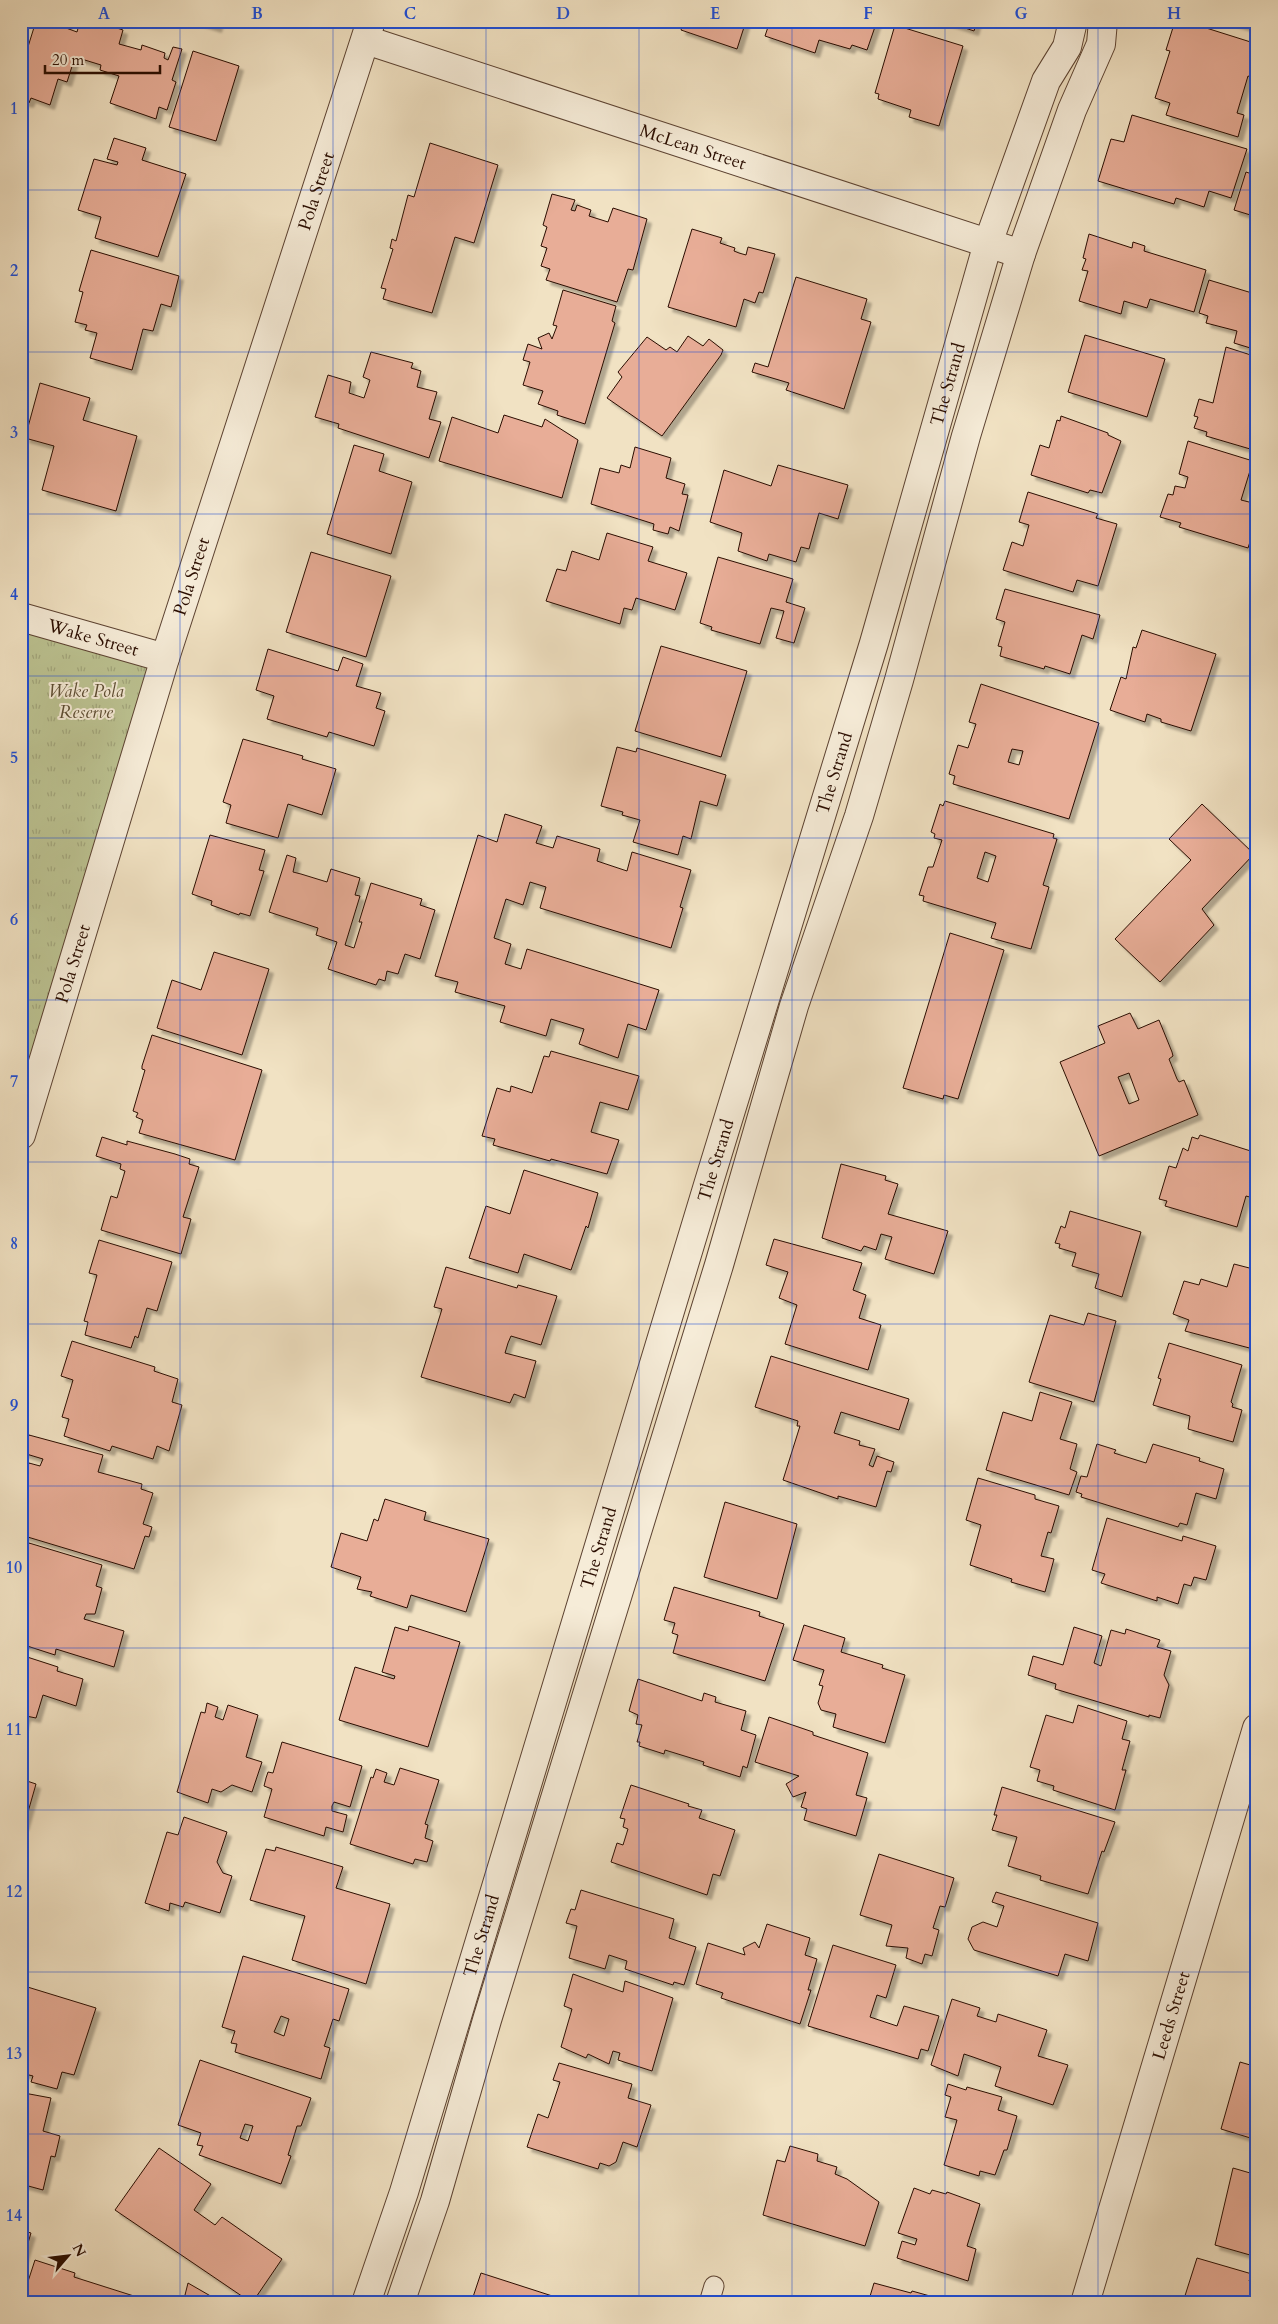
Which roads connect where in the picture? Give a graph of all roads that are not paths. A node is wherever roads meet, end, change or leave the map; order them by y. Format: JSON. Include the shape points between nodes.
{"nodes":[{"id":1,"x":1073,"y":21,"type":"edge"},
{"id":2,"x":1103,"y":21,"type":"edge"},
{"id":3,"x":368,"y":31,"type":"edge"},
{"id":4,"x":988,"y":243,"type":"junction"},
{"id":5,"x":1021,"y":254,"type":"junction"},
{"id":6,"x":21,"y":617,"type":"edge"},
{"id":7,"x":165,"y":658,"type":"junction"},
{"id":8,"x":21,"y":1136,"type":"edge"},
{"id":9,"x":1257,"y":1728,"type":"edge"},
{"id":10,"x":366,"y":2303,"type":"edge"},
{"id":11,"x":400,"y":2303,"type":"edge"},
{"id":12,"x":1085,"y":2303,"type":"edge"}],
"edges":[{"from":1,"to":4,"type":"street","name":"The Strand","via":[[1067,47],[1046,81]]},
{"from":2,"to":5,"type":"street","name":"The Strand","via":[[1101,44],[1072,110]]},
{"from":3,"to":4,"type":"street","name":"McLean Street"},
{"from":3,"to":7,"type":"street","name":"Pola Street"},
{"from":4,"to":5,"type":"street","name":"McLean Street"},
{"from":4,"to":10,"type":"street","name":"The Strand","via":[[874,643],[404,2192]]},
{"from":5,"to":11,"type":"street","name":"The Strand","via":[[966,436],[900,680],[794,1006],[719,1265],[490,2011],[435,2201]]},
{"from":6,"to":7,"type":"street","name":"Wake Street"},
{"from":7,"to":8,"type":"street","name":"Pola Street"},
{"from":9,"to":12,"type":"street","name":"Leeds Street"}]}
